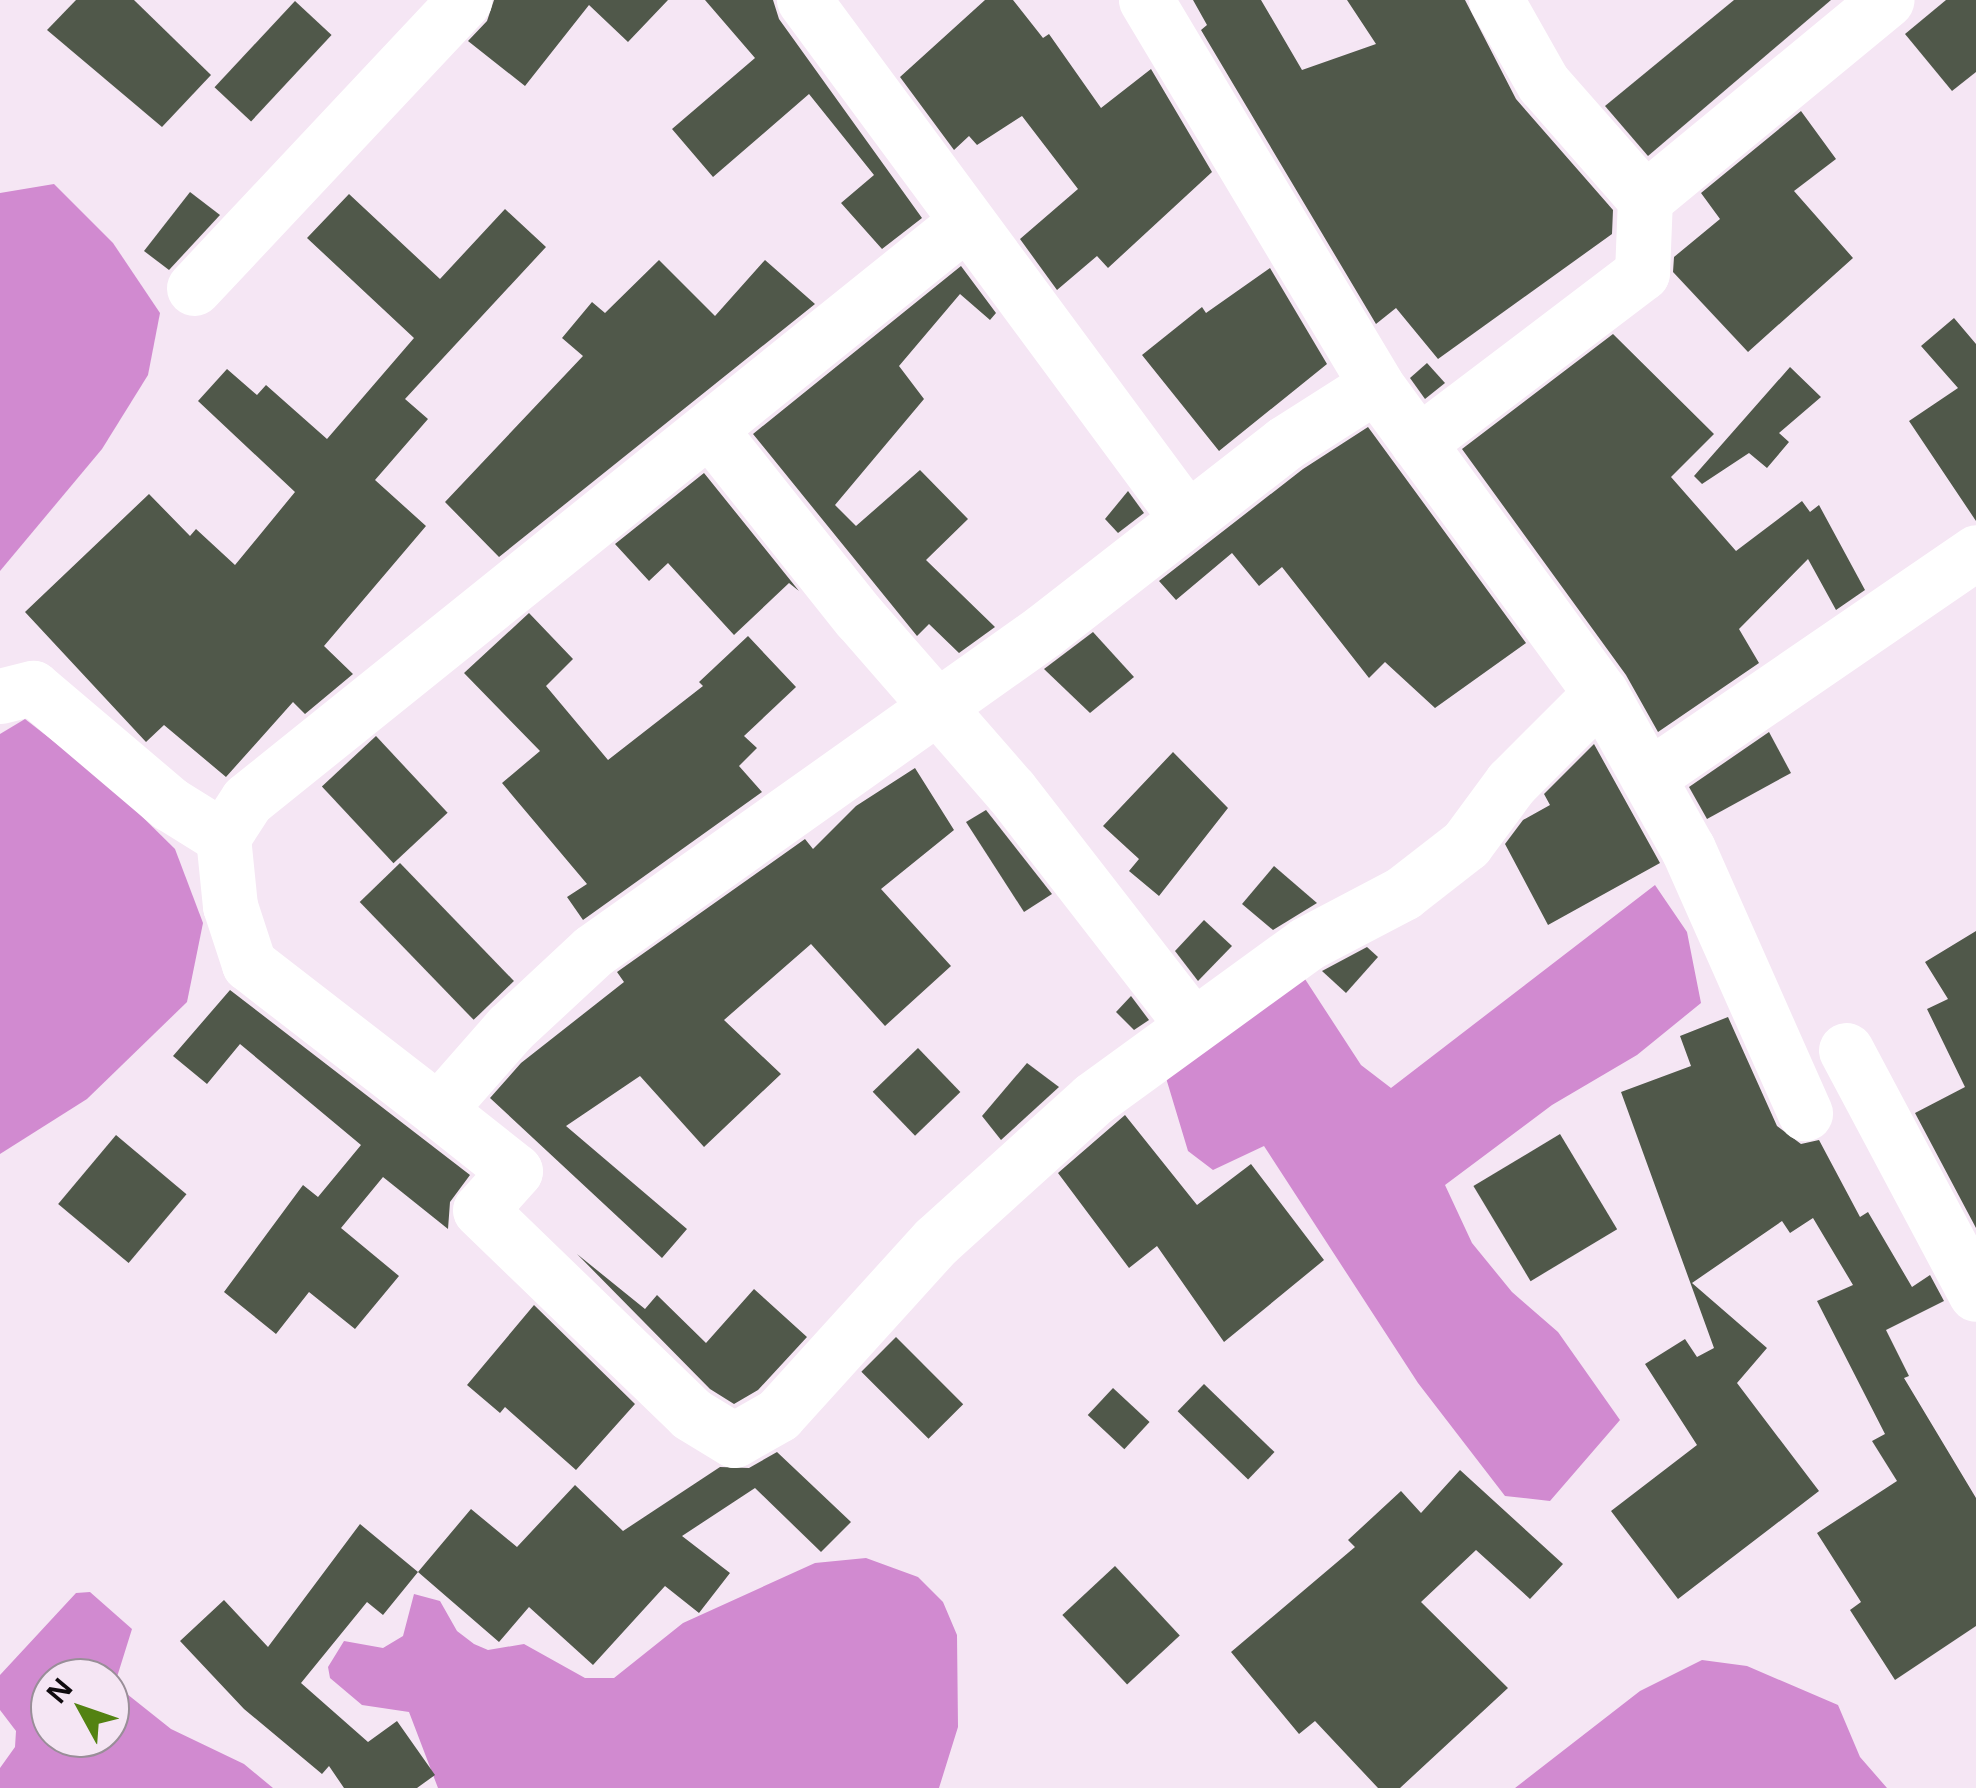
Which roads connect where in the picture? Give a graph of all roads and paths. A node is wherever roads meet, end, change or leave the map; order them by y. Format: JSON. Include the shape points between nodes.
{"nodes":[{"id":1,"x":464,"y":0,"type":"edge"},
{"id":2,"x":804,"y":0,"type":"edge"},
{"id":3,"x":1146,"y":0,"type":"edge"},
{"id":4,"x":1496,"y":0,"type":"edge"},
{"id":5,"x":1886,"y":0,"type":"edge"},
{"id":6,"x":1645,"y":199,"type":"junction"},
{"id":7,"x":966,"y":222,"type":"junction"},
{"id":8,"x":194,"y":288,"type":"dead end"},
{"id":9,"x":1376,"y":386,"type":"junction"},
{"id":10,"x":710,"y":430,"type":"junction"},
{"id":11,"x":1418,"y":443,"type":"junction"},
{"id":12,"x":1185,"y":516,"type":"junction"},
{"id":13,"x":1976,"y":552,"type":"edge"},
{"id":14,"x":1602,"y":693,"type":"junction"},
{"id":15,"x":0,"y":696,"type":"edge"},
{"id":16,"x":936,"y":702,"type":"junction"},
{"id":17,"x":1648,"y":777,"type":"junction"},
{"id":18,"x":223,"y":837,"type":"junction"},
{"id":19,"x":1192,"y":1024,"type":"junction"},
{"id":20,"x":1846,"y":1050,"type":"dead end"},
{"id":21,"x":438,"y":1110,"type":"junction"},
{"id":22,"x":1805,"y":1114,"type":"dead end"},
{"id":23,"x":1976,"y":1294,"type":"edge"}],
"edges":[{"from":1,"to":8,"type":"street"},
{"from":2,"to":7,"type":"street"},
{"from":3,"to":9,"type":"street"},
{"from":4,"to":6,"type":"street","via":[[1543,82]]},
{"from":5,"to":6,"type":"street"},
{"from":6,"to":11,"type":"street","via":[[1642,273]]},
{"from":7,"to":10,"type":"street"},
{"from":7,"to":12,"type":"street"},
{"from":9,"to":11,"type":"street"},
{"from":9,"to":12,"type":"street"},
{"from":10,"to":16,"type":"street","via":[[859,618]]},
{"from":10,"to":18,"type":"street","via":[[247,800]]},
{"from":11,"to":14,"type":"street"},
{"from":12,"to":16,"type":"street","via":[[1045,630]]},
{"from":13,"to":17,"type":"street"},
{"from":14,"to":17,"type":"street"},
{"from":14,"to":19,"type":"street","via":[[1511,783],[1466,844],[1403,893],[1306,944]]},
{"from":15,"to":18,"type":"street","via":[[33,688],[170,804]]},
{"from":16,"to":19,"type":"street"},
{"from":16,"to":21,"type":"street","via":[[593,951],[510,1028]]},
{"from":17,"to":22,"type":"street","via":[[1688,849]]},
{"from":18,"to":21,"type":"street","via":[[230,906],[249,964]]},
{"from":19,"to":21,"type":"street","via":[[1038,1145],[936,1241],[778,1416],[734,1440],[690,1414],[480,1210],[515,1172]]},
{"from":20,"to":23,"type":"street"}]}
